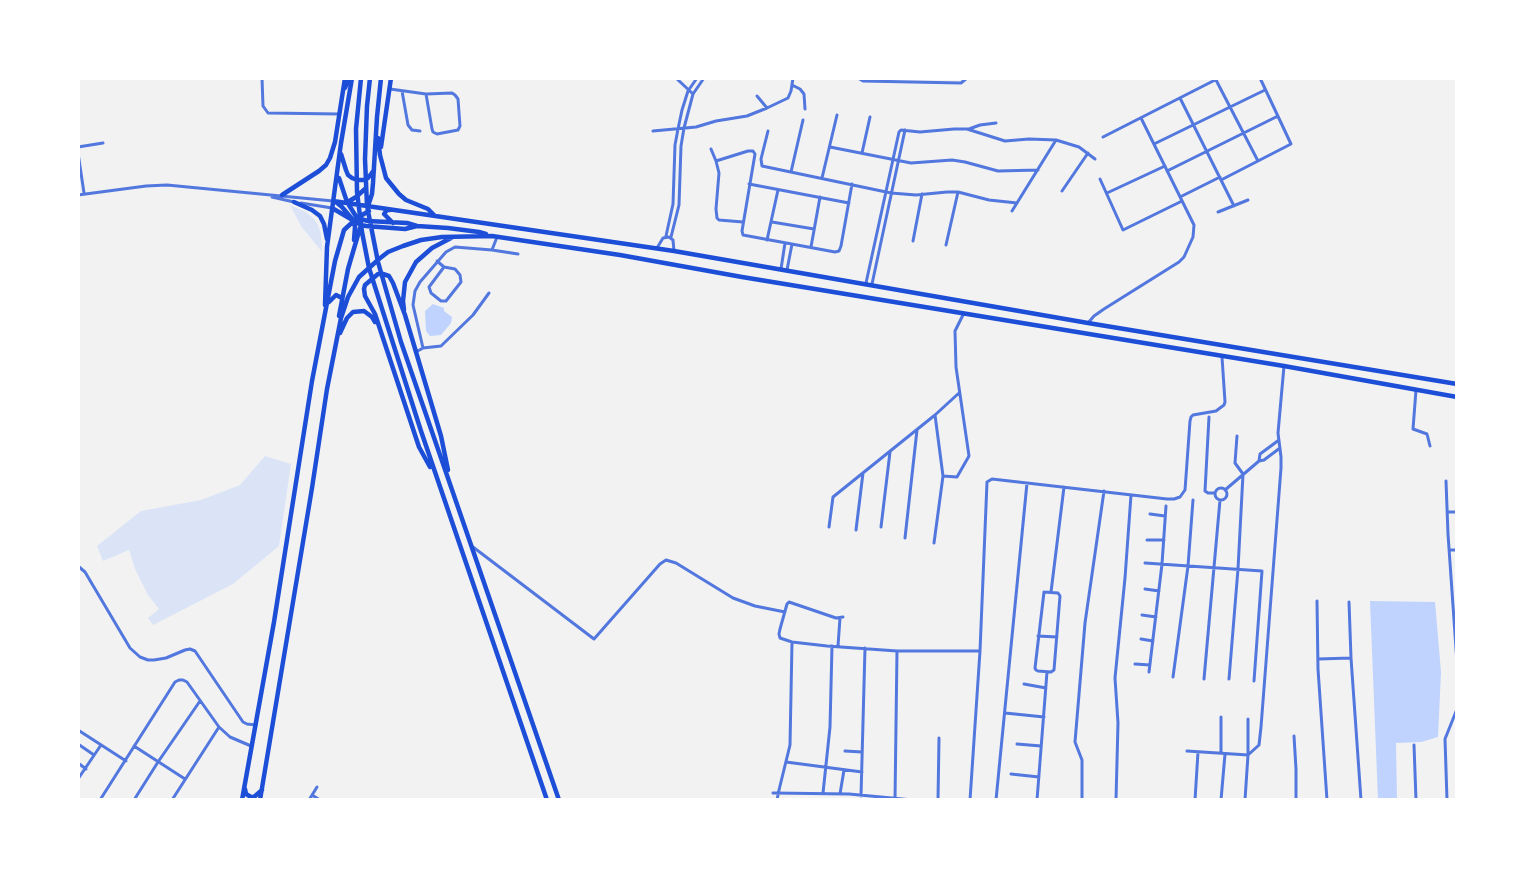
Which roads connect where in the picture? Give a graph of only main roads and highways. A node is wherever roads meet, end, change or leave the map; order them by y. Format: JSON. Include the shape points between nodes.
{"nodes":[{"id":1,"x":348,"y":78,"type":"edge"},
{"id":2,"x":362,"y":78,"type":"edge"},
{"id":3,"x":370,"y":78,"type":"edge"},
{"id":4,"x":381,"y":78,"type":"edge"},
{"id":5,"x":391,"y":78,"type":"edge"},
{"id":6,"x":376,"y":117,"type":"junction"},
{"id":7,"x":337,"y":131,"type":"junction"},
{"id":8,"x":341,"y":146,"type":"junction"},
{"id":9,"x":380,"y":155,"type":"junction"},
{"id":10,"x":374,"y":170,"type":"junction"},
{"id":11,"x":338,"y":175,"type":"junction"},
{"id":12,"x":282,"y":195,"type":"road end"},
{"id":13,"x":333,"y":201,"type":"junction"},
{"id":14,"x":294,"y":202,"type":"road end"},
{"id":15,"x":347,"y":202,"type":"junction"},
{"id":16,"x":340,"y":205,"type":"junction"},
{"id":17,"x":368,"y":206,"type":"junction"},
{"id":18,"x":376,"y":207,"type":"junction"},
{"id":19,"x":333,"y":208,"type":"junction"},
{"id":20,"x":391,"y":210,"type":"junction"},
{"id":21,"x":366,"y":212,"type":"junction"},
{"id":22,"x":436,"y":216,"type":"junction"},
{"id":23,"x":358,"y":221,"type":"junction"},
{"id":24,"x":393,"y":223,"type":"junction"},
{"id":25,"x":417,"y":226,"type":"junction"},
{"id":26,"x":456,"y":236,"type":"junction"},
{"id":27,"x":494,"y":237,"type":"junction"},
{"id":28,"x":327,"y":247,"type":"junction"},
{"id":29,"x":342,"y":298,"type":"junction"},
{"id":30,"x":327,"y":304,"type":"junction"},
{"id":31,"x":1013,"y":309,"type":"junction"},
{"id":32,"x":405,"y":315,"type":"junction"},
{"id":33,"x":324,"y":316,"type":"junction"},
{"id":34,"x":1011,"y":321,"type":"junction"},
{"id":35,"x":378,"y":327,"type":"junction"},
{"id":36,"x":336,"y":345,"type":"junction"},
{"id":37,"x":1457,"y":384,"type":"edge"},
{"id":38,"x":1457,"y":397,"type":"edge"},
{"id":39,"x":436,"y":477,"type":"junction"},
{"id":40,"x":453,"y":492,"type":"junction"},
{"id":41,"x":244,"y":788,"type":"junction"},
{"id":42,"x":262,"y":790,"type":"junction"},
{"id":43,"x":242,"y":800,"type":"edge"},
{"id":44,"x":260,"y":800,"type":"edge"},
{"id":45,"x":547,"y":800,"type":"edge"},
{"id":46,"x":559,"y":800,"type":"edge"}],
"edges":[{"from":1,"to":7,"type":"main road"},
{"from":1,"to":8,"type":"main road"},
{"from":2,"to":39,"type":"main road","via":[[356,170],[362,232],[369,268]]},
{"from":3,"to":40,"type":"main road","via":[[365,128],[367,206],[378,262]]},
{"from":4,"to":6,"type":"main road"},
{"from":5,"to":9,"type":"main road"},
{"from":6,"to":9,"type":"main road"},
{"from":6,"to":10,"type":"main road"},
{"from":7,"to":8,"type":"main road"},
{"from":7,"to":12,"type":"main road","via":[[326,165]]},
{"from":8,"to":10,"type":"main road","via":[[345,170],[352,178],[364,180]]},
{"from":8,"to":11,"type":"main road"},
{"from":9,"to":22,"type":"main road","via":[[386,178],[399,194]]},
{"from":10,"to":15,"type":"main road","via":[[364,190]]},
{"from":10,"to":17,"type":"main road"},
{"from":11,"to":13,"type":"main road"},
{"from":11,"to":15,"type":"main road"},
{"from":13,"to":15,"type":"main road"},
{"from":13,"to":16,"type":"main road"},
{"from":13,"to":19,"type":"main road"},
{"from":14,"to":28,"type":"main road","via":[[320,216]]},
{"from":15,"to":16,"type":"main road"},
{"from":15,"to":17,"type":"main road"},
{"from":15,"to":23,"type":"main road"},
{"from":16,"to":19,"type":"main road"},
{"from":16,"to":23,"type":"main road"},
{"from":17,"to":18,"type":"main road"},
{"from":17,"to":21,"type":"main road"},
{"from":18,"to":20,"type":"main road"},
{"from":18,"to":21,"type":"main road"},
{"from":19,"to":23,"type":"main road"},
{"from":19,"to":28,"type":"main road"},
{"from":20,"to":22,"type":"main road"},
{"from":20,"to":24,"type":"main road","via":[[384,214]]},
{"from":21,"to":23,"type":"main road"},
{"from":22,"to":31,"type":"main road","via":[[657,248]]},
{"from":23,"to":24,"type":"main road"},
{"from":23,"to":25,"type":"main road","via":[[405,229]]},
{"from":23,"to":29,"type":"main road"},
{"from":23,"to":30,"type":"main road","via":[[347,225],[342,234]]},
{"from":24,"to":25,"type":"main road"},
{"from":25,"to":27,"type":"main road"},
{"from":26,"to":27,"type":"main road"},
{"from":26,"to":32,"type":"main road","via":[[432,248],[411,269],[404,290]]},
{"from":26,"to":36,"type":"main road","via":[[421,240],[388,252],[372,264],[348,297]]},
{"from":27,"to":34,"type":"main road"},
{"from":28,"to":33,"type":"main road"},
{"from":29,"to":30,"type":"main road","via":[[336,295]]},
{"from":29,"to":36,"type":"main road"},
{"from":30,"to":33,"type":"main road"},
{"from":31,"to":34,"type":"main road"},
{"from":31,"to":37,"type":"main road"},
{"from":32,"to":35,"type":"main road","via":[[389,276],[378,274],[364,290]]},
{"from":32,"to":40,"type":"main road","via":[[441,436]]},
{"from":33,"to":41,"type":"main road"},
{"from":34,"to":38,"type":"main road"},
{"from":35,"to":36,"type":"main road","via":[[364,311],[353,312]]},
{"from":35,"to":39,"type":"main road","via":[[419,447]]},
{"from":36,"to":42,"type":"main road"},
{"from":39,"to":45,"type":"main road"},
{"from":40,"to":46,"type":"main road"},
{"from":41,"to":42,"type":"main road","via":[[251,797]]},
{"from":41,"to":43,"type":"main road"},
{"from":42,"to":44,"type":"main road"}]}
